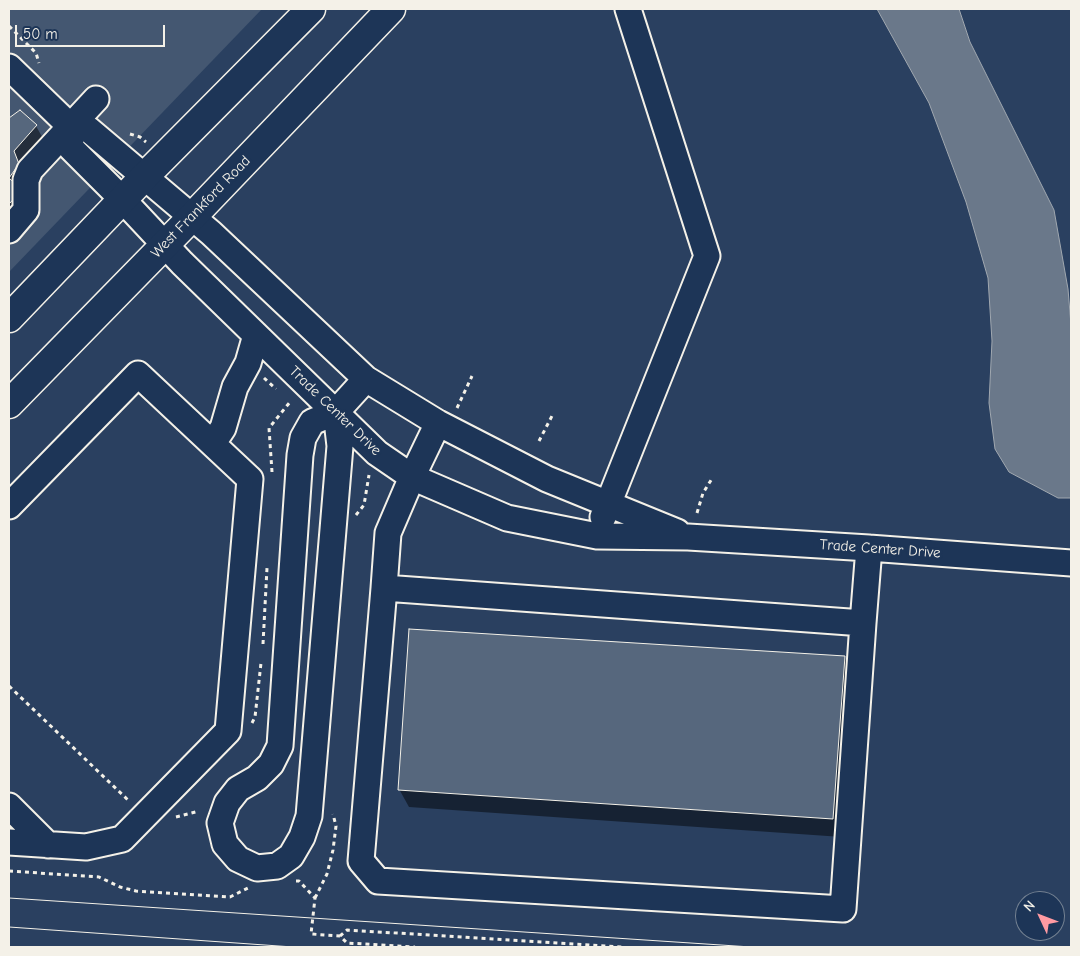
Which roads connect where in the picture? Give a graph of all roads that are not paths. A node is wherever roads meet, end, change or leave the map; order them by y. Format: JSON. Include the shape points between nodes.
{"nodes":[{"id":1,"x":311,"y":9,"type":"edge"},
{"id":2,"x":391,"y":9,"type":"edge"},
{"id":3,"x":628,"y":9,"type":"edge"},
{"id":4,"x":9,"y":68,"type":"edge"},
{"id":5,"x":96,"y":99,"type":"dead end"},
{"id":6,"x":70,"y":126,"type":"junction"},
{"id":7,"x":145,"y":176,"type":"junction"},
{"id":8,"x":123,"y":200,"type":"junction"},
{"id":9,"x":192,"y":217,"type":"junction"},
{"id":10,"x":9,"y":230,"type":"edge"},
{"id":11,"x":164,"y":245,"type":"junction"},
{"id":12,"x":9,"y":318,"type":"edge"},
{"id":13,"x":256,"y":335,"type":"junction"},
{"id":14,"x":366,"y":379,"type":"junction"},
{"id":15,"x":9,"y":404,"type":"edge"},
{"id":16,"x":336,"y":412,"type":"junction"},
{"id":17,"x":448,"y":416,"type":"junction"},
{"id":18,"x":213,"y":443,"type":"junction"},
{"id":19,"x":412,"y":477,"type":"junction"},
{"id":20,"x":608,"y":503,"type":"junction"},
{"id":21,"x":9,"y":506,"type":"edge"},
{"id":22,"x":597,"y":536,"type":"junction"},
{"id":23,"x":688,"y":537,"type":"junction"},
{"id":24,"x":869,"y":548,"type":"junction"},
{"id":25,"x":1071,"y":563,"type":"edge"},
{"id":26,"x":384,"y":588,"type":"junction"},
{"id":27,"x":863,"y":623,"type":"junction"},
{"id":28,"x":9,"y":806,"type":"edge"},
{"id":29,"x":9,"y":842,"type":"edge"},
{"id":30,"x":48,"y":845,"type":"junction"}],
"edges":[{"from":1,"to":7,"type":"main road"},
{"from":2,"to":9,"type":"main road","name":"West Frankford Road"},
{"from":3,"to":20,"type":"street","via":[[707,256]]},
{"from":4,"to":6,"type":"street"},
{"from":5,"to":6,"type":"street"},
{"from":6,"to":7,"type":"street","name":"Trade Center Drive","via":[[88,129]]},
{"from":6,"to":8,"type":"street","name":"Trade Center Drive","via":[[71,148]]},
{"from":6,"to":10,"type":"street","via":[[30,170],[26,180],[26,210]]},
{"from":7,"to":8,"type":"main road"},
{"from":7,"to":9,"type":"street","name":"Trade Center Drive"},
{"from":8,"to":11,"type":"street","name":"Trade Center Drive"},
{"from":8,"to":12,"type":"main road"},
{"from":9,"to":11,"type":"main road","name":"West Frankford Road"},
{"from":9,"to":14,"type":"street","name":"Trade Center Drive"},
{"from":11,"to":13,"type":"street","name":"Trade Center Drive"},
{"from":11,"to":15,"type":"main road","name":"West Frankford Road"},
{"from":13,"to":16,"type":"street","name":"Trade Center Drive"},
{"from":13,"to":18,"type":"street","via":[[248,363],[235,386],[223,428]]},
{"from":14,"to":16,"type":"street"},
{"from":14,"to":17,"type":"street","name":"Trade Center Drive"},
{"from":16,"to":16,"type":"street","via":[[312,422],[303,438],[300,455],[280,746],[271,764],[257,778],[238,789],[227,803],[220,823],[224,844],[238,859],[257,868],[278,866],[291,856],[309,816],[340,446]]},
{"from":16,"to":19,"type":"street","name":"Trade Center Drive","via":[[377,453]]},
{"from":17,"to":19,"type":"street"},
{"from":17,"to":20,"type":"street","name":"Trade Center Drive","via":[[547,478]]},
{"from":18,"to":21,"type":"street","via":[[138,374]]},
{"from":18,"to":30,"type":"street","via":[[250,479],[228,731],[122,840],[86,847]]},
{"from":19,"to":22,"type":"street","name":"Trade Center Drive","via":[[507,518]]},
{"from":19,"to":26,"type":"street","via":[[388,533]]},
{"from":20,"to":22,"type":"street"},
{"from":20,"to":23,"type":"street","name":"Trade Center Drive"},
{"from":22,"to":23,"type":"street","name":"Trade Center Drive"},
{"from":23,"to":24,"type":"street","name":"Trade Center Drive"},
{"from":24,"to":25,"type":"street","name":"Trade Center Drive"},
{"from":24,"to":27,"type":"street"},
{"from":26,"to":27,"type":"street"},
{"from":26,"to":27,"type":"street","via":[[360,861],[378,882],[843,909]]},
{"from":28,"to":30,"type":"street"},
{"from":29,"to":30,"type":"street"}]}
